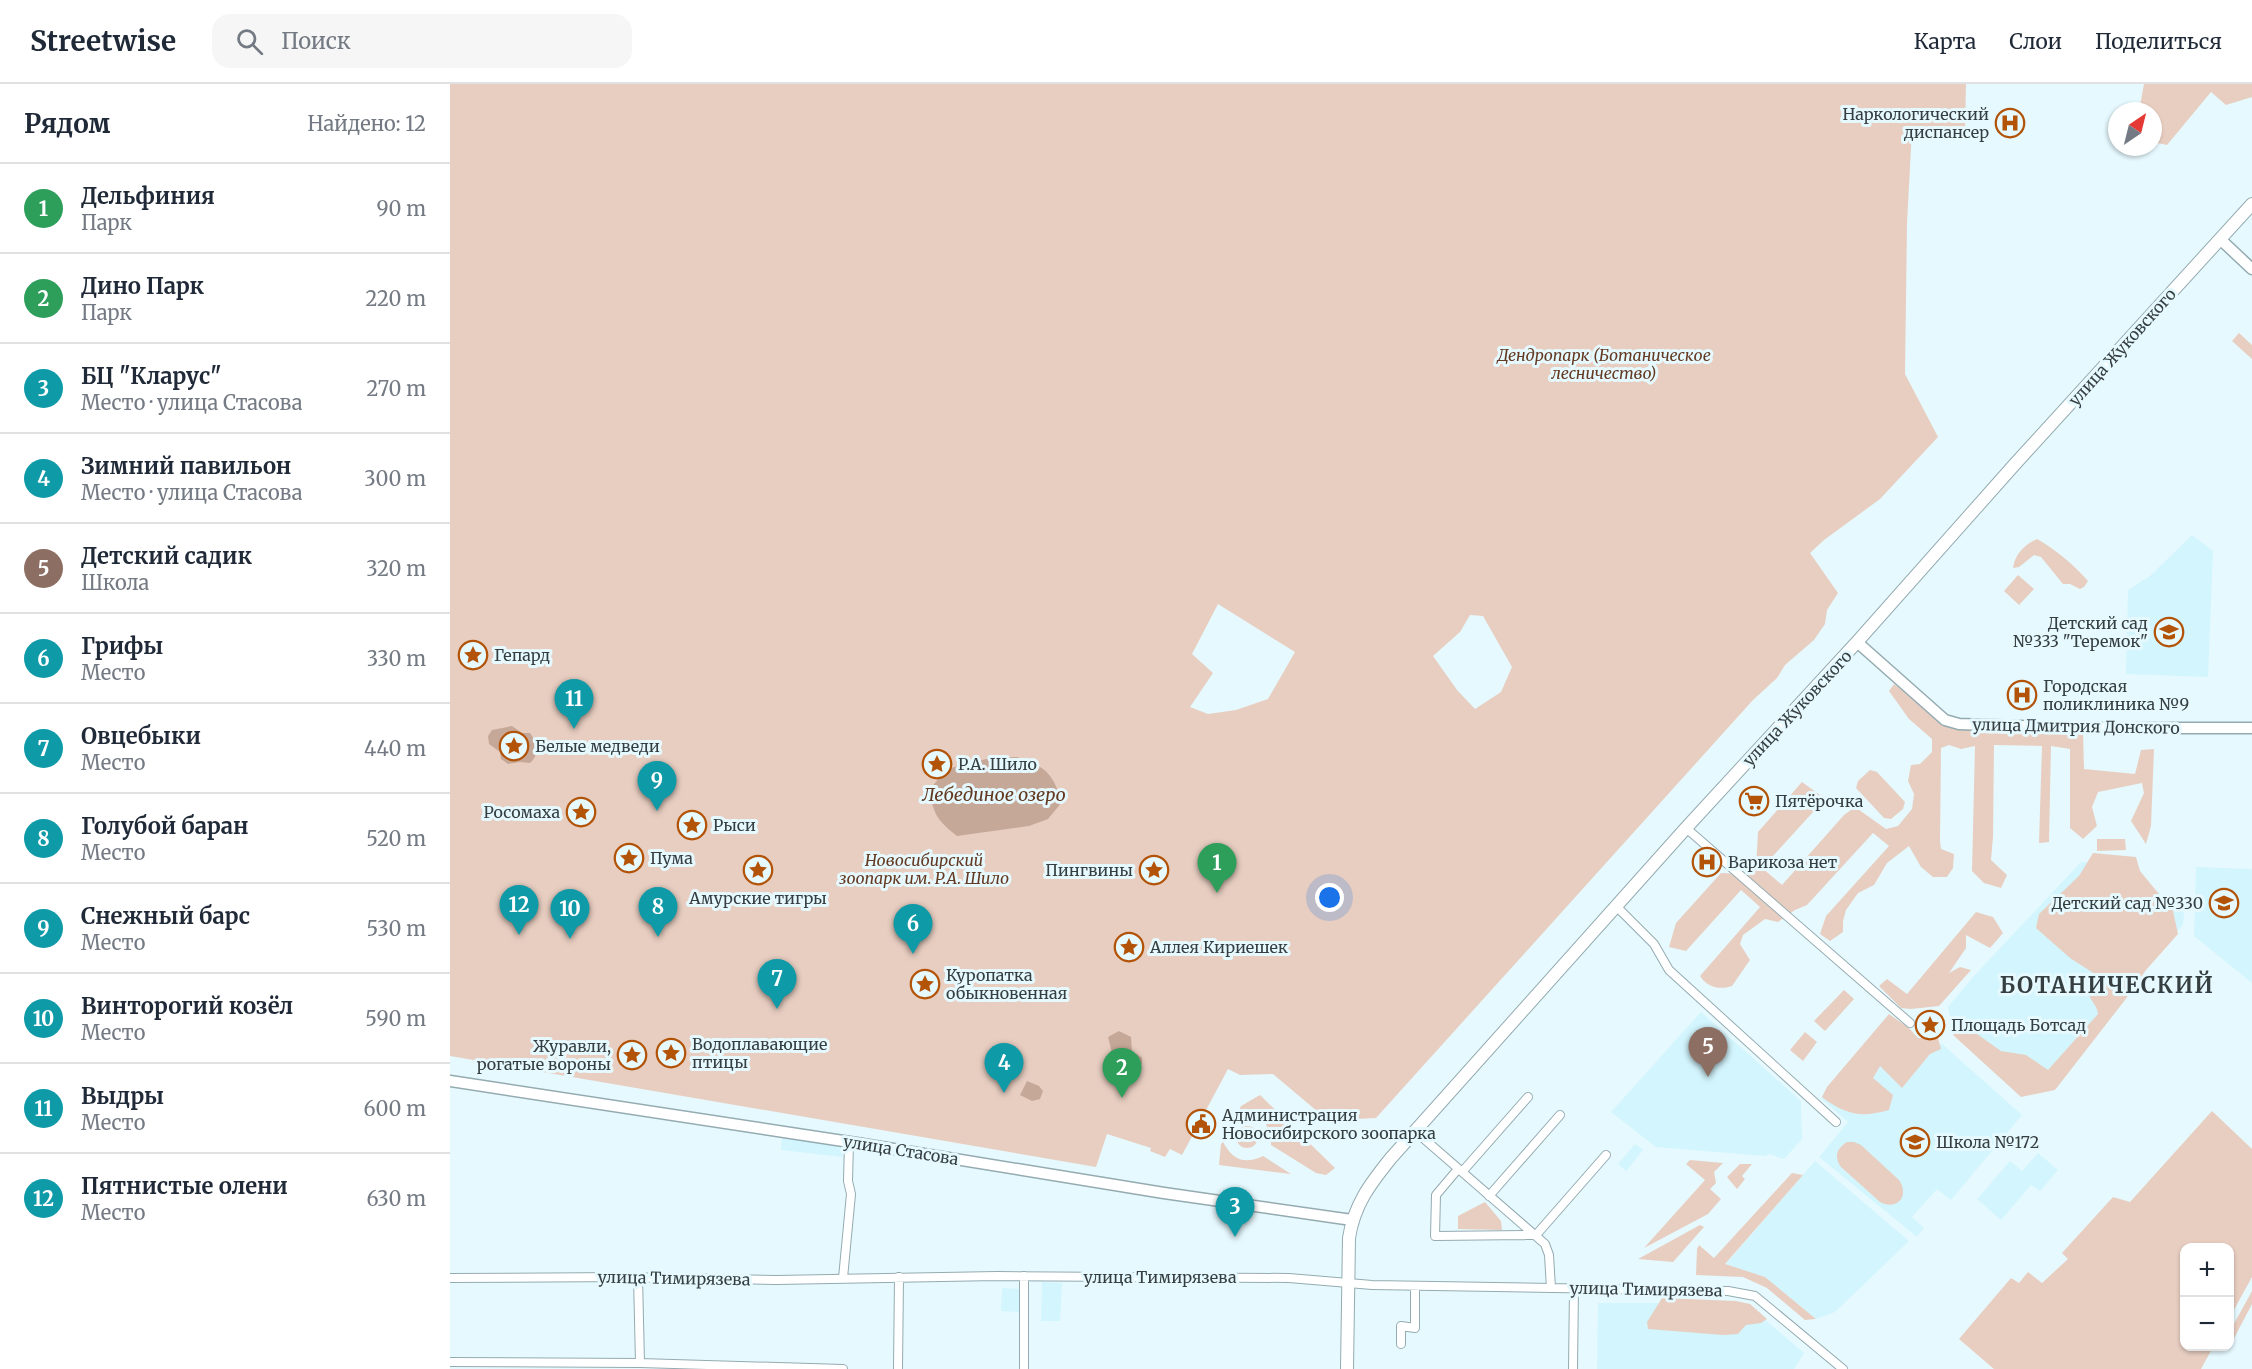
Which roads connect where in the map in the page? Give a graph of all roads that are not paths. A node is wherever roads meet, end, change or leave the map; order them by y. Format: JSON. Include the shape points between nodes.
{"nodes":[{"id":1,"x":2252,"y":204,"type":"edge"},
{"id":2,"x":2220,"y":239,"type":"junction"},
{"id":3,"x":2252,"y":269,"type":"edge"},
{"id":4,"x":1857,"y":642,"type":"junction"},
{"id":5,"x":2252,"y":728,"type":"edge"},
{"id":6,"x":1686,"y":828,"type":"junction"},
{"id":7,"x":1617,"y":907,"type":"junction"},
{"id":8,"x":1910,"y":1023,"type":"dead end"},
{"id":9,"x":450,"y":1082,"type":"edge"},
{"id":10,"x":1528,"y":1097,"type":"dead end"},
{"id":11,"x":1560,"y":1115,"type":"dead end"},
{"id":12,"x":1836,"y":1122,"type":"dead end"},
{"id":13,"x":1415,"y":1131,"type":"junction"},
{"id":14,"x":849,"y":1142,"type":"junction"},
{"id":15,"x":1606,"y":1155,"type":"dead end"},
{"id":16,"x":1460,"y":1171,"type":"junction"},
{"id":17,"x":1490,"y":1196,"type":"junction"},
{"id":18,"x":1352,"y":1220,"type":"junction"},
{"id":19,"x":1536,"y":1236,"type":"junction"},
{"id":20,"x":1024,"y":1276,"type":"junction"},
{"id":21,"x":639,"y":1277,"type":"junction"},
{"id":22,"x":899,"y":1277,"type":"junction"},
{"id":23,"x":450,"y":1278,"type":"edge"},
{"id":24,"x":843,"y":1278,"type":"junction"},
{"id":25,"x":1348,"y":1284,"type":"junction"},
{"id":26,"x":1415,"y":1286,"type":"junction"},
{"id":27,"x":1551,"y":1287,"type":"junction"},
{"id":28,"x":1574,"y":1288,"type":"junction"},
{"id":29,"x":1401,"y":1344,"type":"dead end"},
{"id":30,"x":450,"y":1362,"type":"edge"},
{"id":31,"x":640,"y":1363,"type":"junction"},
{"id":32,"x":843,"y":1369,"type":"edge"},
{"id":33,"x":898,"y":1369,"type":"edge"},
{"id":34,"x":1024,"y":1369,"type":"edge"},
{"id":35,"x":1347,"y":1369,"type":"edge"},
{"id":36,"x":1574,"y":1369,"type":"edge"},
{"id":37,"x":1843,"y":1369,"type":"edge"}],
"edges":[{"from":1,"to":2,"type":"main road","name":"улица Жуковского"},
{"from":2,"to":3,"type":"street"},
{"from":2,"to":4,"type":"main road","name":"улица Жуковского"},
{"from":4,"to":5,"type":"street","name":"улица Дмитрия Донского","via":[[1945,720],[1959,724]]},
{"from":4,"to":6,"type":"main road","name":"улица Жуковского"},
{"from":6,"to":7,"type":"main road","name":"улица Жуковского"},
{"from":6,"to":8,"type":"street"},
{"from":7,"to":12,"type":"street","via":[[1654,944],[1669,970]]},
{"from":7,"to":13,"type":"main road","name":"улица Жуковского"},
{"from":9,"to":14,"type":"street","name":"улица Стасова"},
{"from":10,"to":16,"type":"street"},
{"from":11,"to":17,"type":"street"},
{"from":13,"to":16,"type":"street"},
{"from":13,"to":18,"type":"main road","name":"улица Жуковского","via":[[1367,1188]]},
{"from":14,"to":18,"type":"street","name":"улица Стасова"},
{"from":14,"to":24,"type":"street","via":[[851,1194]]},
{"from":15,"to":19,"type":"street"},
{"from":16,"to":17,"type":"street"},
{"from":16,"to":19,"type":"street","via":[[1436,1195],[1435,1236]]},
{"from":17,"to":19,"type":"street"},
{"from":18,"to":25,"type":"main road"},
{"from":19,"to":27,"type":"street","via":[[1545,1244],[1549,1256]]},
{"from":20,"to":22,"type":"street","name":"улица Тимирязева"},
{"from":20,"to":25,"type":"street","name":"улица Тимирязева","via":[[1289,1278]]},
{"from":20,"to":34,"type":"street"},
{"from":21,"to":23,"type":"street","name":"улица Тимирязева"},
{"from":21,"to":24,"type":"street","name":"улица Тимирязева"},
{"from":21,"to":31,"type":"street"},
{"from":22,"to":24,"type":"street","name":"улица Тимирязева"},
{"from":22,"to":33,"type":"street"},
{"from":25,"to":26,"type":"street","name":"улица Тимирязева"},
{"from":25,"to":35,"type":"main road"},
{"from":26,"to":27,"type":"street","name":"улица Тимирязева"},
{"from":26,"to":29,"type":"street","via":[[1415,1328],[1401,1326]]},
{"from":27,"to":28,"type":"street","name":"улица Тимирязева"},
{"from":28,"to":36,"type":"street"},
{"from":28,"to":37,"type":"street","name":"улица Тимирязева","via":[[1728,1291],[1755,1296]]},
{"from":30,"to":31,"type":"street"},
{"from":31,"to":32,"type":"street"}]}
